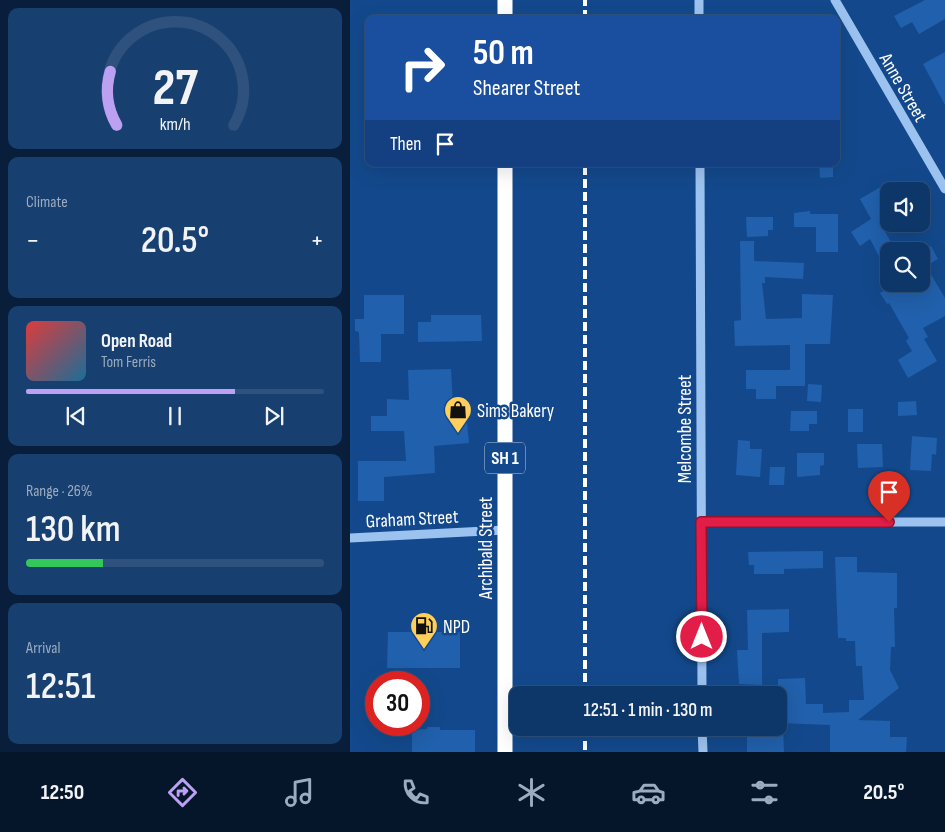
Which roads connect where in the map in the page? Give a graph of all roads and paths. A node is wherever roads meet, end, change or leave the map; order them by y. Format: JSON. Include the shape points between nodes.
{"nodes":[{"id":1,"x":505,"y":0,"type":"edge"},
{"id":2,"x":699,"y":0,"type":"edge"},
{"id":3,"x":835,"y":0,"type":"edge"},
{"id":4,"x":505,"y":15,"type":"edge"},
{"id":5,"x":700,"y":15,"type":"edge"},
{"id":6,"x":505,"y":167,"type":"edge"},
{"id":7,"x":700,"y":167,"type":"edge"},
{"id":8,"x":945,"y":189,"type":"edge"},
{"id":9,"x":701,"y":522,"type":"junction"},
{"id":10,"x":945,"y":522,"type":"edge"},
{"id":11,"x":505,"y":530,"type":"junction"},
{"id":12,"x":350,"y":538,"type":"edge"},
{"id":13,"x":702,"y":686,"type":"edge"},
{"id":14,"x":702,"y":736,"type":"edge"},
{"id":15,"x":505,"y":752,"type":"edge"},
{"id":16,"x":703,"y":752,"type":"edge"}],
"edges":[{"from":1,"to":4,"type":"highway"},
{"from":2,"to":5,"type":"street"},
{"from":3,"to":8,"type":"street","name":"Anne Street"},
{"from":6,"to":11,"type":"highway","name":"Archibald Street","number":"SH 1"},
{"from":7,"to":9,"type":"street","name":"Melcombe Street"},
{"from":9,"to":10,"type":"street"},
{"from":9,"to":13,"type":"street","name":"Melcombe Street"},
{"from":11,"to":12,"type":"street","name":"Graham Street"},
{"from":11,"to":15,"type":"highway","name":"Archibald Street","number":"SH 1"},
{"from":14,"to":16,"type":"street"}]}
